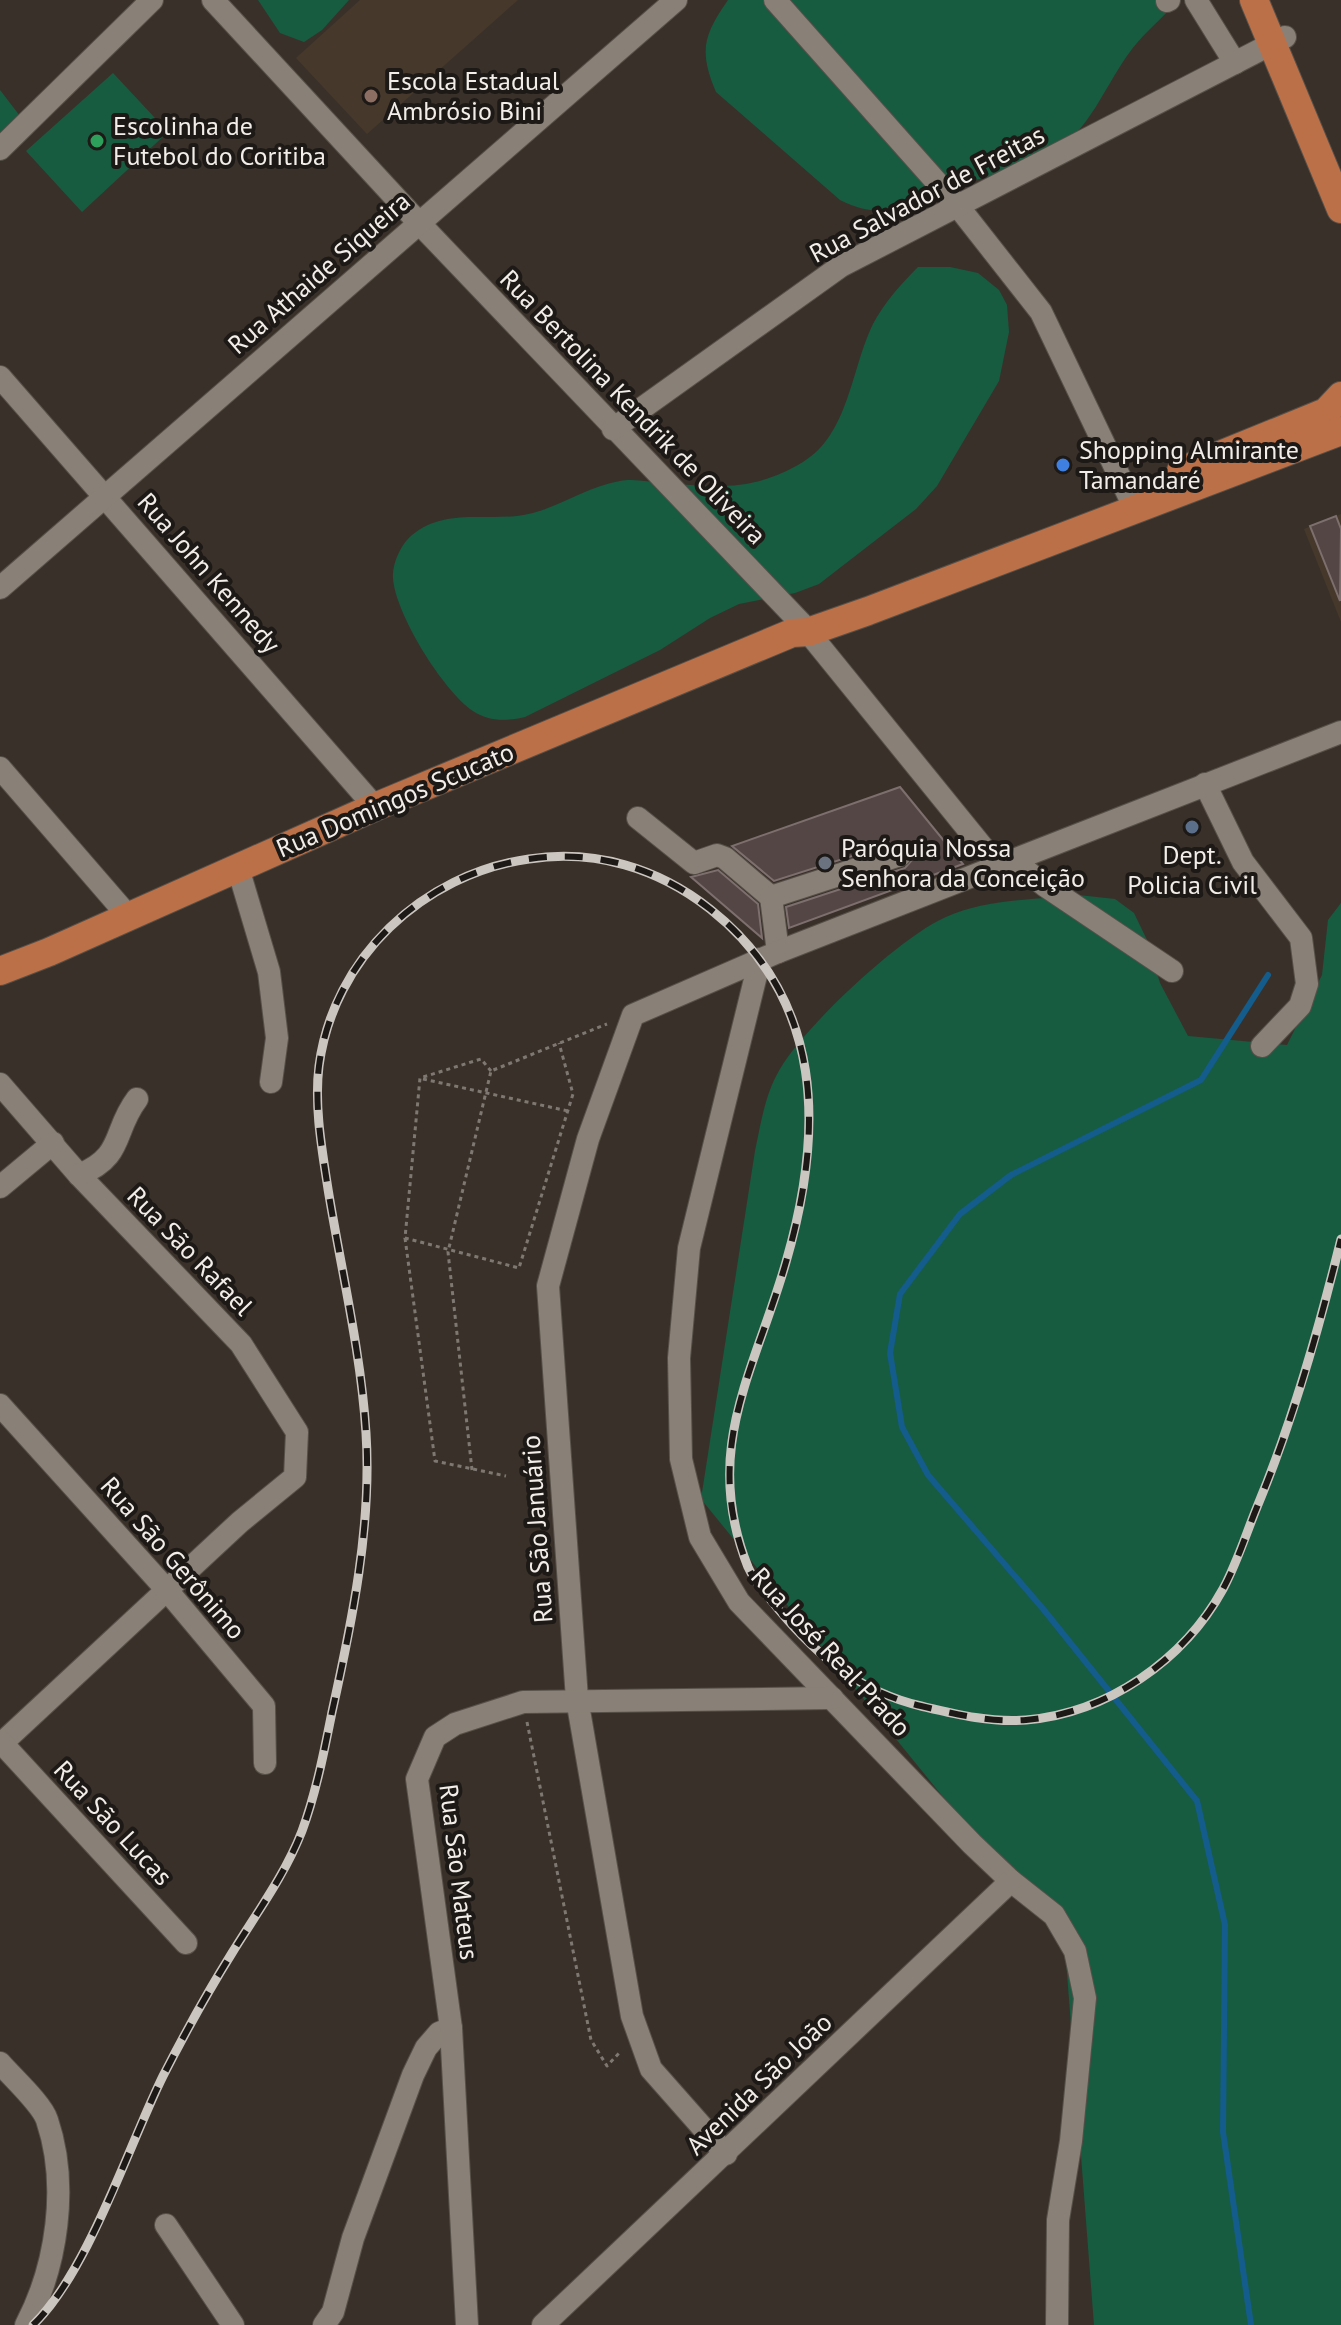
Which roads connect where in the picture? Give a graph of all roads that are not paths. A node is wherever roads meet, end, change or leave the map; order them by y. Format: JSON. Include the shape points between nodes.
{"nodes":[{"id":1,"x":152,"y":0,"type":"edge"},
{"id":2,"x":213,"y":0,"type":"edge"},
{"id":3,"x":676,"y":0,"type":"edge"},
{"id":4,"x":775,"y":0,"type":"edge"},
{"id":5,"x":1196,"y":0,"type":"edge"},
{"id":6,"x":1254,"y":0,"type":"edge"},
{"id":7,"x":1269,"y":0,"type":"edge"},
{"id":8,"x":1277,"y":40,"type":"junction"},
{"id":9,"x":1235,"y":63,"type":"junction"},
{"id":10,"x":0,"y":149,"type":"edge"},
{"id":11,"x":1341,"y":160,"type":"edge"},
{"id":12,"x":957,"y":205,"type":"junction"},
{"id":13,"x":1341,"y":209,"type":"edge"},
{"id":14,"x":419,"y":223,"type":"junction"},
{"id":15,"x":0,"y":377,"type":"edge"},
{"id":16,"x":1341,"y":396,"type":"edge"},
{"id":17,"x":613,"y":429,"type":"junction"},
{"id":18,"x":1341,"y":431,"type":"edge"},
{"id":19,"x":106,"y":496,"type":"junction"},
{"id":20,"x":1131,"y":501,"type":"junction"},
{"id":21,"x":0,"y":588,"type":"edge"},
{"id":22,"x":800,"y":629,"type":"junction"},
{"id":23,"x":1341,"y":732,"type":"edge"},
{"id":24,"x":0,"y":768,"type":"edge"},
{"id":25,"x":1205,"y":784,"type":"junction"},
{"id":26,"x":375,"y":807,"type":"junction"},
{"id":27,"x":638,"y":818,"type":"dead end"},
{"id":28,"x":900,"y":855,"type":"dead end"},
{"id":29,"x":1004,"y":862,"type":"junction"},
{"id":30,"x":238,"y":868,"type":"junction"},
{"id":31,"x":771,"y":897,"type":"junction"},
{"id":32,"x":129,"y":917,"type":"junction"},
{"id":33,"x":769,"y":956,"type":"junction"},
{"id":34,"x":0,"y":971,"type":"edge"},
{"id":35,"x":1172,"y":971,"type":"dead end"},
{"id":36,"x":1262,"y":1046,"type":"dead end"},
{"id":37,"x":271,"y":1082,"type":"dead end"},
{"id":38,"x":0,"y":1084,"type":"edge"},
{"id":39,"x":137,"y":1099,"type":"dead end"},
{"id":40,"x":53,"y":1143,"type":"junction"},
{"id":41,"x":79,"y":1175,"type":"junction"},
{"id":42,"x":0,"y":1187,"type":"edge"},
{"id":43,"x":0,"y":1405,"type":"edge"},
{"id":44,"x":166,"y":1589,"type":"junction"},
{"id":45,"x":832,"y":1698,"type":"junction"},
{"id":46,"x":577,"y":1699,"type":"junction"},
{"id":47,"x":1,"y":1743,"type":"edge"},
{"id":48,"x":265,"y":1763,"type":"dead end"},
{"id":49,"x":1011,"y":1881,"type":"junction"},
{"id":50,"x":186,"y":1943,"type":"dead end"},
{"id":51,"x":451,"y":2028,"type":"junction"},
{"id":52,"x":0,"y":2063,"type":"edge"},
{"id":53,"x":726,"y":2154,"type":"junction"},
{"id":54,"x":166,"y":2225,"type":"dead end"},
{"id":55,"x":26,"y":2325,"type":"edge"},
{"id":56,"x":233,"y":2325,"type":"edge"},
{"id":57,"x":324,"y":2325,"type":"edge"},
{"id":58,"x":467,"y":2325,"type":"edge"},
{"id":59,"x":543,"y":2325,"type":"edge"},
{"id":60,"x":1057,"y":2325,"type":"edge"}],
"edges":[{"from":1,"to":10,"type":"street"},
{"from":2,"to":14,"type":"street","name":"Rua Bertolina Kendrik de Oliveira"},
{"from":3,"to":14,"type":"street","name":"Rua Athaide Siqueira"},
{"from":4,"to":12,"type":"street"},
{"from":5,"to":9,"type":"street"},
{"from":6,"to":8,"type":"main road"},
{"from":7,"to":8,"type":"main road"},
{"from":8,"to":9,"type":"street","name":"Rua Salvador de Freitas"},
{"from":8,"to":11,"type":"main road"},
{"from":8,"to":13,"type":"main road"},
{"from":9,"to":12,"type":"street","name":"Rua Salvador de Freitas"},
{"from":12,"to":17,"type":"street","name":"Rua Salvador de Freitas","via":[[841,266]]},
{"from":12,"to":20,"type":"street","via":[[1041,312]]},
{"from":14,"to":17,"type":"street","name":"Rua Bertolina Kendrik de Oliveira"},
{"from":14,"to":19,"type":"street","name":"Rua Athaide Siqueira"},
{"from":15,"to":19,"type":"street","name":"Rua John Kennedy"},
{"from":16,"to":20,"type":"main road","name":"Rua Domingos Scucato","via":[[1326,412]]},
{"from":17,"to":22,"type":"street","name":"Rua Bertolina Kendrik de Oliveira"},
{"from":18,"to":20,"type":"main road","name":"Rua Domingos Scucato"},
{"from":19,"to":21,"type":"street","name":"Rua Athaide Siqueira"},
{"from":19,"to":26,"type":"street","name":"Rua John Kennedy"},
{"from":20,"to":22,"type":"main road","name":"Rua Domingos Scucato"},
{"from":22,"to":26,"type":"main road","name":"Rua Domingos Scucato"},
{"from":22,"to":29,"type":"street","name":"Rua Bertolina Kendrik de Oliveira"},
{"from":23,"to":25,"type":"street"},
{"from":24,"to":32,"type":"street"},
{"from":25,"to":29,"type":"street"},
{"from":25,"to":36,"type":"street","via":[[1243,862],[1301,938],[1307,984],[1300,1006]]},
{"from":26,"to":30,"type":"main road","name":"Rua Domingos Scucato"},
{"from":27,"to":31,"type":"street","via":[[694,863],[717,855],[725,858]]},
{"from":28,"to":31,"type":"street"},
{"from":29,"to":33,"type":"street"},
{"from":29,"to":35,"type":"street","name":"Rua Bertolina Kendrik de Oliveira"},
{"from":30,"to":32,"type":"main road","name":"Rua Domingos Scucato"},
{"from":30,"to":37,"type":"street","via":[[269,972],[277,1038]]},
{"from":31,"to":33,"type":"street"},
{"from":32,"to":34,"type":"main road","name":"Rua Domingos Scucato"},
{"from":33,"to":45,"type":"street","name":"Rua José Real Prado","via":[[689,1248],[679,1358],[681,1459],[700,1537],[739,1602]]},
{"from":33,"to":46,"type":"street","name":"Rua São Januário","via":[[633,1015],[588,1139],[548,1286]]},
{"from":38,"to":40,"type":"street","name":"Rua São Rafael"},
{"from":39,"to":41,"type":"street","via":[[114,1152]]},
{"from":40,"to":41,"type":"street","name":"Rua São Rafael"},
{"from":40,"to":42,"type":"street"},
{"from":41,"to":44,"type":"street","name":"Rua São Rafael","via":[[241,1344],[297,1432],[295,1477]]},
{"from":43,"to":44,"type":"street","name":"Rua São Gerônimo"},
{"from":44,"to":47,"type":"street"},
{"from":44,"to":48,"type":"street","name":"Rua São Gerônimo","via":[[264,1706]]},
{"from":45,"to":46,"type":"street","name":"Rua São Mateus"},
{"from":45,"to":49,"type":"street","name":"Rua José Real Prado"},
{"from":46,"to":51,"type":"street","name":"Rua São Mateus","via":[[523,1702],[455,1724],[435,1737],[417,1779]]},
{"from":46,"to":53,"type":"street","name":"Rua São Januário","via":[[632,2016],[651,2069]]},
{"from":47,"to":50,"type":"street","name":"Rua São Lucas"},
{"from":49,"to":53,"type":"street","name":"Avenida São João"},
{"from":49,"to":60,"type":"street","name":"Rua José Real Prado","via":[[1054,1915],[1075,1951],[1085,1998],[1058,2220]]},
{"from":51,"to":57,"type":"street","via":[[426,2048],[413,2075],[353,2238],[333,2312]]},
{"from":51,"to":58,"type":"street","name":"Rua São Mateus"},
{"from":52,"to":55,"type":"street","via":[[47,2118],[59,2185],[43,2293]]},
{"from":53,"to":59,"type":"street","name":"Avenida São João"},
{"from":54,"to":56,"type":"street"}]}
